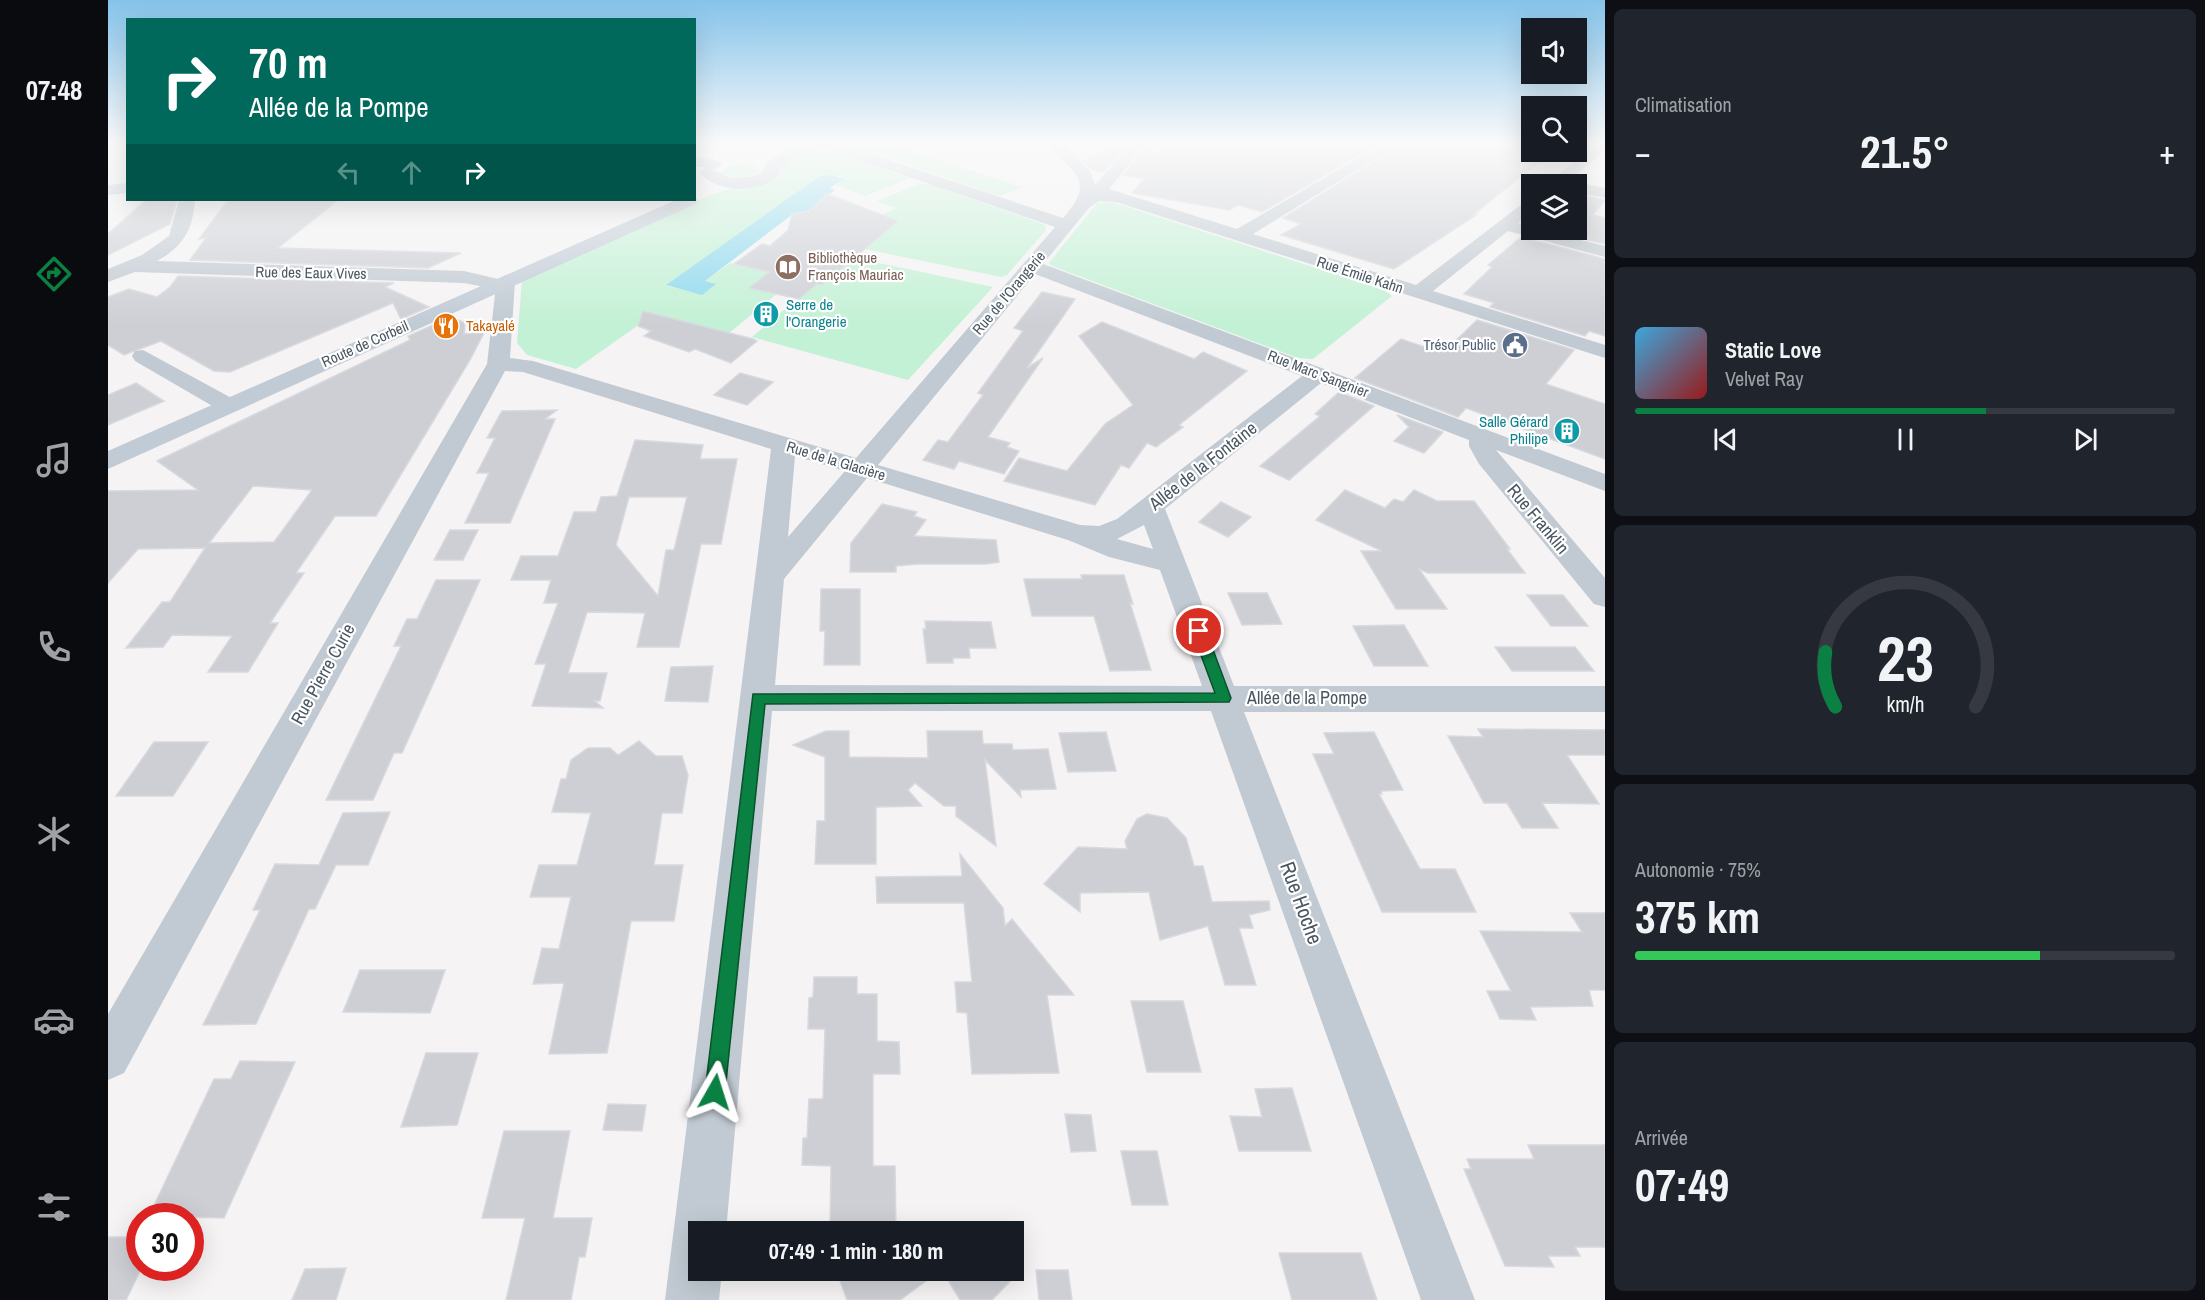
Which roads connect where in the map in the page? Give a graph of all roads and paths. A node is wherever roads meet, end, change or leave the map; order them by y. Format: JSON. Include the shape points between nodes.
{"nodes":[{"id":1,"x":186,"y":204,"type":"edge"},
{"id":2,"x":661,"y":204,"type":"edge"},
{"id":3,"x":680,"y":204,"type":"edge"},
{"id":4,"x":1003,"y":204,"type":"edge"},
{"id":5,"x":1151,"y":204,"type":"edge"},
{"id":6,"x":1292,"y":204,"type":"edge"},
{"id":7,"x":1083,"y":205,"type":"edge"},
{"id":8,"x":1521,"y":213,"type":"edge"},
{"id":9,"x":1066,"y":225,"type":"junction"},
{"id":10,"x":1505,"y":225,"type":"junction"},
{"id":11,"x":1237,"y":236,"type":"junction"},
{"id":12,"x":1605,"y":252,"type":"edge"},
{"id":13,"x":1031,"y":266,"type":"junction"},
{"id":14,"x":132,"y":267,"type":"junction"},
{"id":15,"x":108,"y":276,"type":"edge"},
{"id":16,"x":498,"y":281,"type":"junction"},
{"id":17,"x":1418,"y":293,"type":"junction"},
{"id":18,"x":1605,"y":352,"type":"edge"},
{"id":19,"x":143,"y":356,"type":"dead end"},
{"id":20,"x":498,"y":364,"type":"junction"},
{"id":21,"x":1319,"y":374,"type":"junction"},
{"id":22,"x":222,"y":403,"type":"junction"},
{"id":23,"x":1481,"y":435,"type":"junction"},
{"id":24,"x":136,"y":436,"type":"junction"},
{"id":25,"x":784,"y":445,"type":"junction"},
{"id":26,"x":108,"y":448,"type":"edge"},
{"id":27,"x":108,"y":454,"type":"edge"},
{"id":28,"x":108,"y":461,"type":"edge"},
{"id":29,"x":863,"y":468,"type":"junction"},
{"id":30,"x":1605,"y":483,"type":"edge"},
{"id":31,"x":1151,"y":507,"type":"junction"},
{"id":32,"x":1078,"y":534,"type":"junction"},
{"id":33,"x":1174,"y":564,"type":"junction"},
{"id":34,"x":771,"y":576,"type":"junction"},
{"id":35,"x":1605,"y":597,"type":"edge"},
{"id":36,"x":758,"y":698,"type":"junction"},
{"id":37,"x":1224,"y":698,"type":"junction"},
{"id":38,"x":1605,"y":699,"type":"edge"},
{"id":39,"x":108,"y":1057,"type":"edge"},
{"id":40,"x":701,"y":1221,"type":"edge"},
{"id":41,"x":694,"y":1281,"type":"edge"},
{"id":42,"x":692,"y":1300,"type":"edge"},
{"id":43,"x":1448,"y":1300,"type":"edge"}],
"edges":[{"from":1,"to":14,"type":"street","via":[[180,232],[174,240]]},
{"from":2,"to":16,"type":"main road","name":"Route de Corbeil","via":[[557,248]]},
{"from":3,"to":16,"type":"main road","name":"Route de Corbeil"},
{"from":4,"to":9,"type":"street"},
{"from":5,"to":11,"type":"street","name":"Rue Émile Kahn"},
{"from":6,"to":11,"type":"street"},
{"from":7,"to":9,"type":"street","name":"Rue de l'Orangerie"},
{"from":8,"to":10,"type":"street"},
{"from":9,"to":13,"type":"street","name":"Rue de l'Orangerie"},
{"from":10,"to":12,"type":"street"},
{"from":10,"to":17,"type":"street"},
{"from":11,"to":17,"type":"street","name":"Rue Émile Kahn"},
{"from":13,"to":21,"type":"street","name":"Rue Marc Sangnier"},
{"from":13,"to":29,"type":"street","name":"Rue de l'Orangerie"},
{"from":14,"to":15,"type":"street"},
{"from":14,"to":16,"type":"street","name":"Rue des Eaux Vives"},
{"from":16,"to":20,"type":"street","name":"Rue Pierre Curie"},
{"from":16,"to":22,"type":"main road","name":"Route de Corbeil"},
{"from":17,"to":18,"type":"street","name":"Rue Émile Kahn"},
{"from":19,"to":22,"type":"street"},
{"from":20,"to":25,"type":"street","name":"Rue de la Glacière","via":[[525,366]]},
{"from":20,"to":39,"type":"street","name":"Rue Pierre Curie"},
{"from":21,"to":23,"type":"street","name":"Rue Marc Sangnier"},
{"from":21,"to":31,"type":"street","name":"Allée de la Fontaine"},
{"from":22,"to":24,"type":"main road","name":"Route de Corbeil"},
{"from":22,"to":28,"type":"main road","name":"Route de Corbeil"},
{"from":23,"to":30,"type":"street","name":"Rue Marc Sangnier"},
{"from":23,"to":35,"type":"street","name":"Rue Franklin","via":[[1481,446],[1488,459]]},
{"from":24,"to":26,"type":"main road","name":"Route de Corbeil"},
{"from":24,"to":27,"type":"main road"},
{"from":25,"to":29,"type":"street","name":"Rue de la Glacière"},
{"from":25,"to":34,"type":"street"},
{"from":29,"to":32,"type":"street","name":"Rue de la Glacière"},
{"from":29,"to":34,"type":"street","name":"Rue de l'Orangerie"},
{"from":31,"to":32,"type":"street","name":"Allée de la Fontaine","via":[[1115,532]]},
{"from":31,"to":33,"type":"street","name":"Rue Hoche"},
{"from":32,"to":33,"type":"street","name":"Rue de la Glacière","via":[[1119,550]]},
{"from":33,"to":37,"type":"street","name":"Rue Hoche"},
{"from":34,"to":36,"type":"street"},
{"from":36,"to":37,"type":"street","name":"Allée de la Pompe"},
{"from":36,"to":40,"type":"street"},
{"from":37,"to":38,"type":"street","name":"Allée de la Pompe"},
{"from":37,"to":43,"type":"street","name":"Rue Hoche"},
{"from":41,"to":42,"type":"street"}]}
